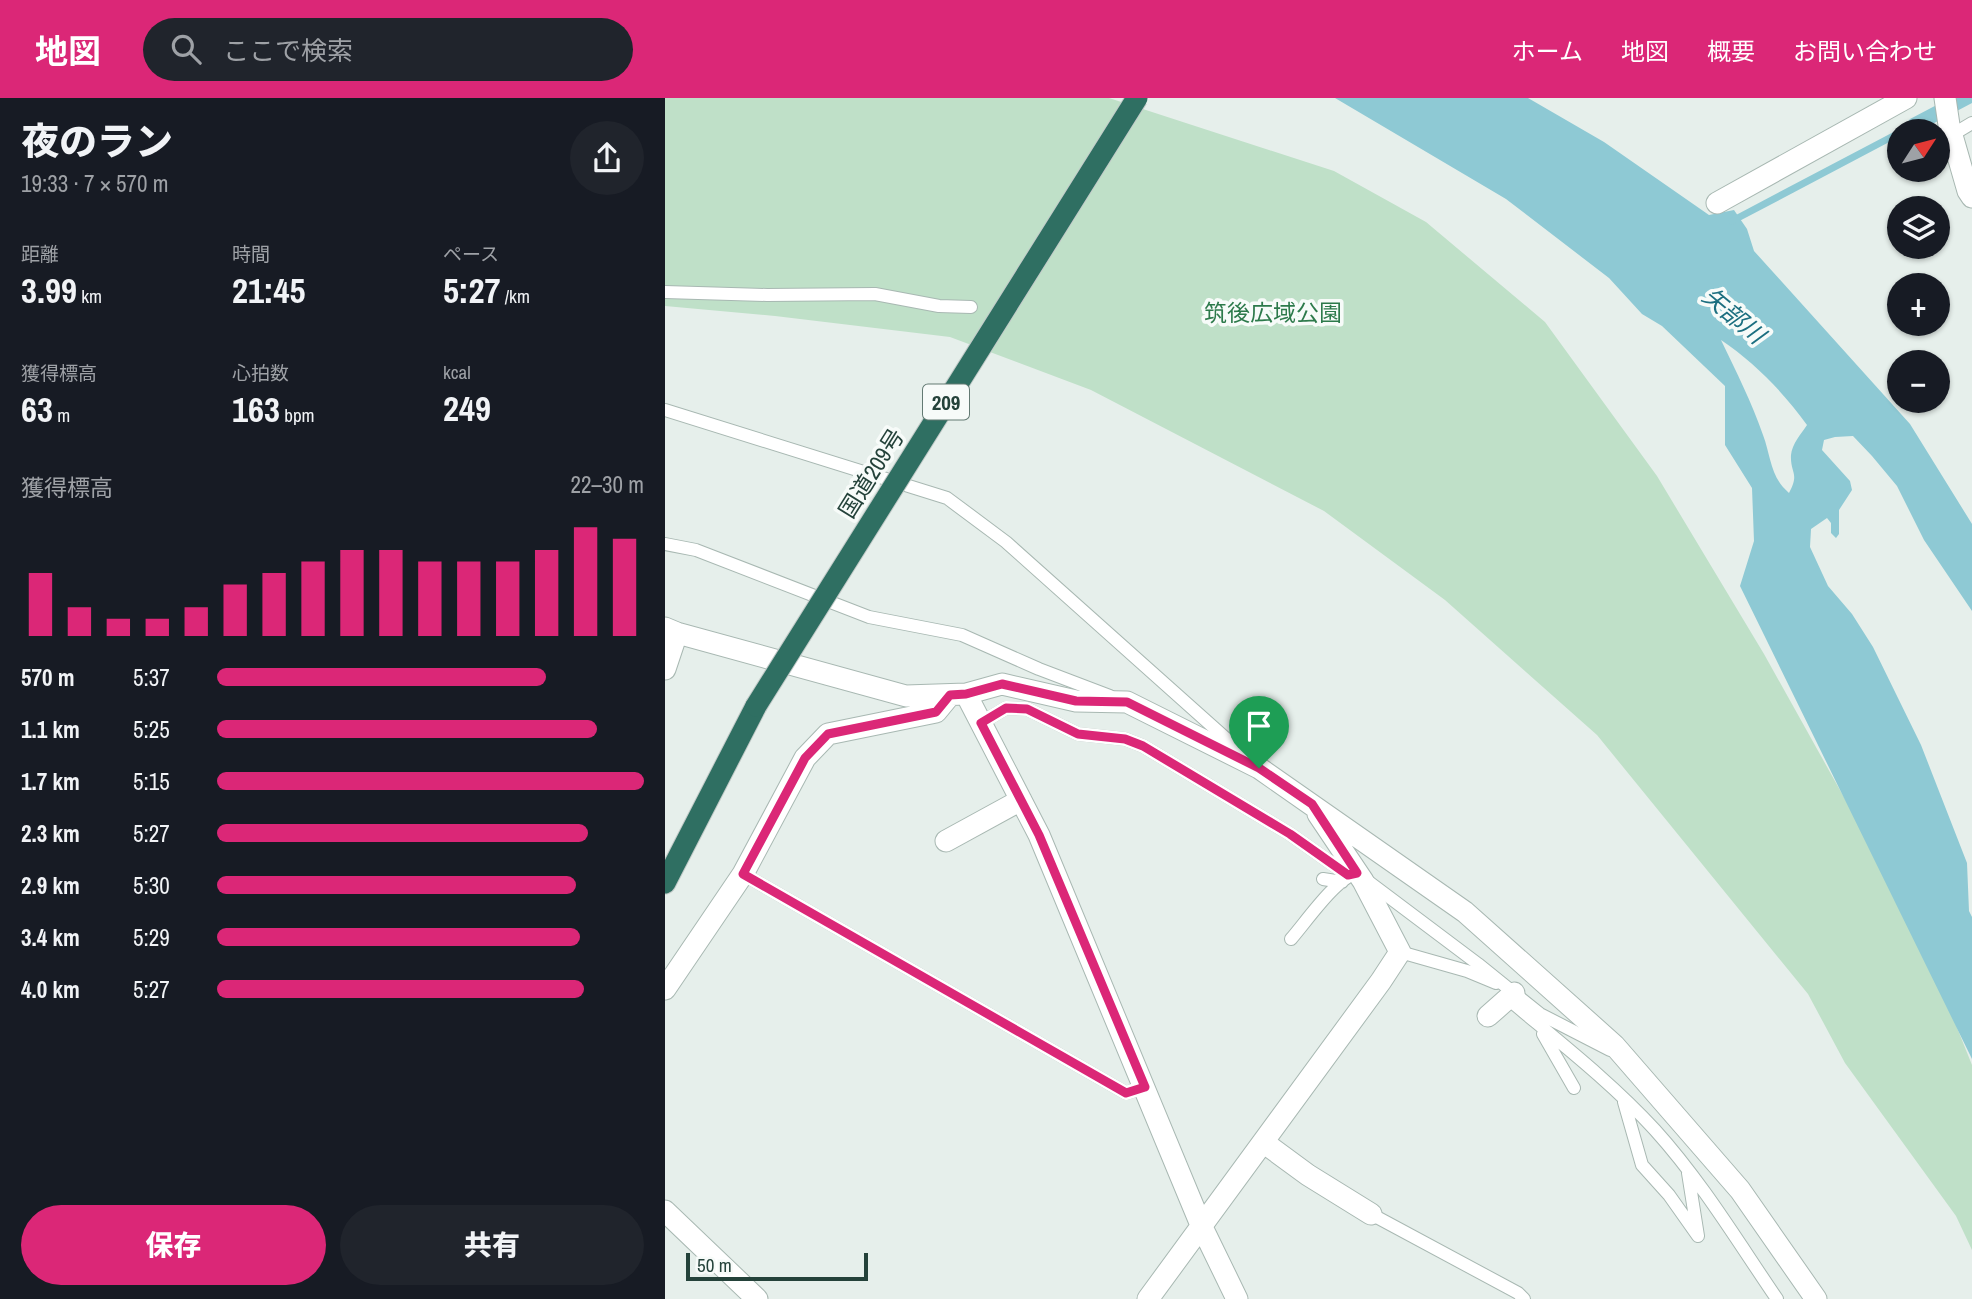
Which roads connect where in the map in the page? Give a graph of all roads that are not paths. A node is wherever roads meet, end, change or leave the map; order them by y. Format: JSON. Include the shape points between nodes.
{"nodes":[{"id":1,"x":1137,"y":98,"type":"edge"},
{"id":2,"x":1906,"y":98,"type":"edge"},
{"id":3,"x":1945,"y":98,"type":"edge"},
{"id":4,"x":1972,"y":123,"type":"edge"},
{"id":5,"x":1951,"y":130,"type":"junction"},
{"id":6,"x":1972,"y":197,"type":"edge"},
{"id":7,"x":1717,"y":203,"type":"dead end"},
{"id":8,"x":665,"y":292,"type":"edge"},
{"id":9,"x":971,"y":307,"type":"dead end"},
{"id":10,"x":665,"y":410,"type":"edge"},
{"id":11,"x":665,"y":544,"type":"edge"},
{"id":12,"x":671,"y":631,"type":"edge"},
{"id":13,"x":665,"y":669,"type":"edge"},
{"id":14,"x":958,"y":694,"type":"junction"},
{"id":15,"x":1127,"y":702,"type":"junction"},
{"id":16,"x":981,"y":723,"type":"junction"},
{"id":17,"x":1259,"y":768,"type":"junction"},
{"id":18,"x":1021,"y":800,"type":"junction"},
{"id":19,"x":1312,"y":804,"type":"junction"},
{"id":20,"x":946,"y":841,"type":"dead end"},
{"id":21,"x":743,"y":874,"type":"junction"},
{"id":22,"x":1349,"y":877,"type":"junction"},
{"id":23,"x":1323,"y":879,"type":"dead end"},
{"id":24,"x":665,"y":883,"type":"edge"},
{"id":25,"x":1291,"y":939,"type":"dead end"},
{"id":26,"x":1400,"y":952,"type":"junction"},
{"id":27,"x":665,"y":989,"type":"edge"},
{"id":28,"x":1510,"y":994,"type":"junction"},
{"id":29,"x":1487,"y":1016,"type":"dead end"},
{"id":30,"x":1536,"y":1023,"type":"junction"},
{"id":31,"x":1625,"y":1058,"type":"junction"},
{"id":32,"x":1145,"y":1087,"type":"junction"},
{"id":33,"x":1574,"y":1088,"type":"dead end"},
{"id":34,"x":1623,"y":1098,"type":"junction"},
{"id":35,"x":1263,"y":1142,"type":"junction"},
{"id":36,"x":1688,"y":1171,"type":"junction"},
{"id":37,"x":665,"y":1211,"type":"edge"},
{"id":38,"x":1371,"y":1214,"type":"joint"},
{"id":39,"x":1201,"y":1225,"type":"junction"},
{"id":40,"x":757,"y":1299,"type":"edge"},
{"id":41,"x":1148,"y":1299,"type":"edge"},
{"id":42,"x":1237,"y":1299,"type":"edge"},
{"id":43,"x":1524,"y":1299,"type":"edge"},
{"id":44,"x":1777,"y":1299,"type":"edge"},
{"id":45,"x":1816,"y":1299,"type":"edge"}],
"edges":[{"from":1,"to":24,"type":"highway","name":"国道209号","number":"209","bridge":true,"via":[[756,706]]},
{"from":2,"to":7,"type":"street"},
{"from":3,"to":5,"type":"street"},
{"from":4,"to":5,"type":"lane"},
{"from":5,"to":6,"type":"street"},
{"from":8,"to":9,"type":"lane","via":[[875,293],[939,306]]},
{"from":10,"to":17,"type":"lane","via":[[947,498],[1006,542]]},
{"from":11,"to":15,"type":"lane","via":[[697,550],[869,617],[962,635]]},
{"from":12,"to":13,"type":"street"},
{"from":12,"to":14,"type":"street","via":[[906,696]]},
{"from":14,"to":15,"type":"street","via":[[1002,684],[1076,701]]},
{"from":14,"to":16,"type":"street"},
{"from":14,"to":21,"type":"street","via":[[936,712],[828,734],[805,758]]},
{"from":15,"to":17,"type":"street"},
{"from":16,"to":18,"type":"street"},
{"from":16,"to":22,"type":"lane","via":[[1006,708],[1027,709],[1078,734],[1125,739],[1143,746],[1290,834]]},
{"from":17,"to":19,"type":"street"},
{"from":18,"to":20,"type":"street"},
{"from":18,"to":32,"type":"street"},
{"from":19,"to":22,"type":"street"},
{"from":19,"to":31,"type":"street","via":[[1465,912]]},
{"from":21,"to":27,"type":"street"},
{"from":21,"to":32,"type":"lane","via":[[1126,1093]]},
{"from":22,"to":23,"type":"lane"},
{"from":22,"to":25,"type":"lane"},
{"from":22,"to":26,"type":"street"},
{"from":22,"to":28,"type":"lane"},
{"from":26,"to":28,"type":"lane","via":[[1467,971]]},
{"from":26,"to":35,"type":"street"},
{"from":28,"to":29,"type":"street"},
{"from":28,"to":30,"type":"lane"},
{"from":28,"to":31,"type":"lane"},
{"from":30,"to":33,"type":"lane"},
{"from":30,"to":34,"type":"lane"},
{"from":31,"to":45,"type":"street","via":[[1740,1190]]},
{"from":32,"to":39,"type":"street"},
{"from":34,"to":36,"type":"lane"},
{"from":34,"to":36,"type":"lane","via":[[1642,1165],[1698,1236]]},
{"from":35,"to":38,"type":"street"},
{"from":35,"to":39,"type":"street"},
{"from":36,"to":44,"type":"lane"},
{"from":37,"to":40,"type":"street"},
{"from":38,"to":43,"type":"lane"},
{"from":39,"to":41,"type":"street"},
{"from":39,"to":42,"type":"street"}]}
